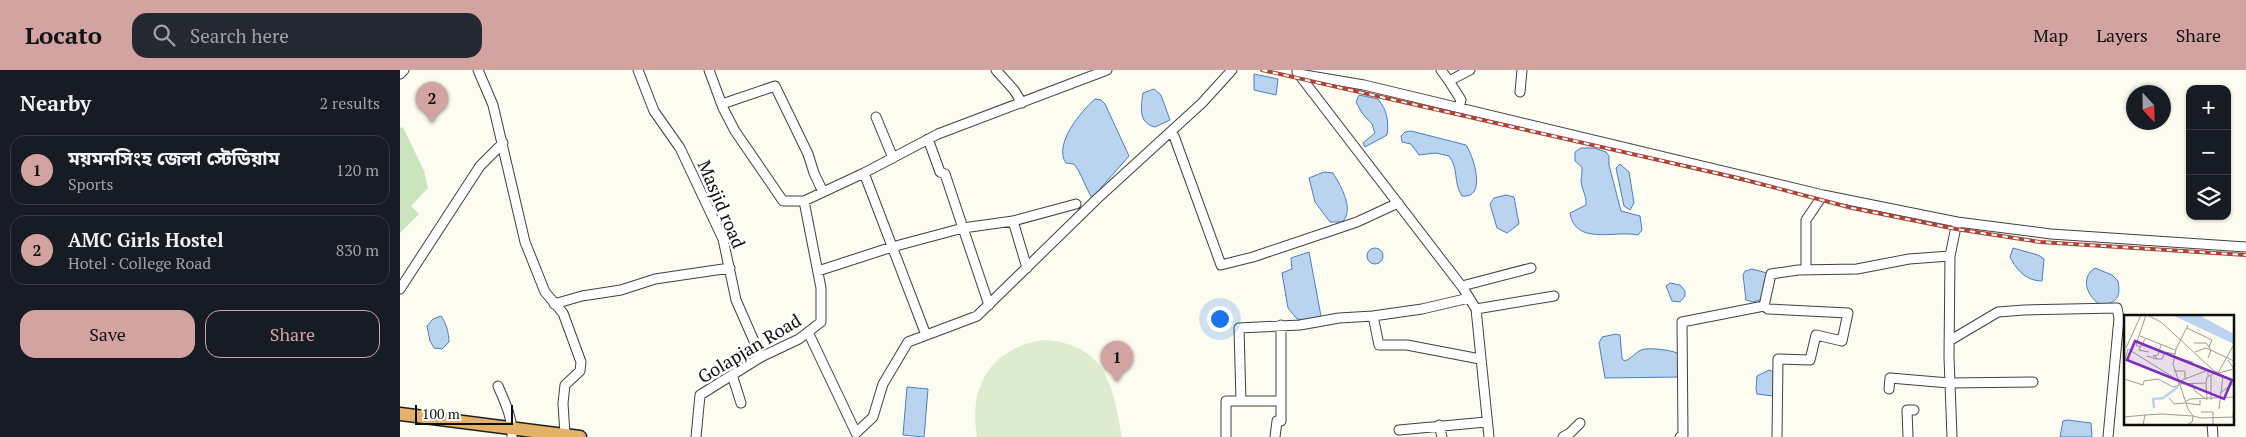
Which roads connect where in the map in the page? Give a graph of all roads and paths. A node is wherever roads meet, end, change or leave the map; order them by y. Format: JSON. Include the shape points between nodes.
{"nodes":[{"id":1,"x":404,"y":70,"type":"edge"},
{"id":2,"x":478,"y":70,"type":"edge"},
{"id":3,"x":638,"y":70,"type":"edge"},
{"id":4,"x":709,"y":70,"type":"edge"},
{"id":5,"x":996,"y":70,"type":"edge"},
{"id":6,"x":1107,"y":70,"type":"edge"},
{"id":7,"x":1232,"y":70,"type":"edge"},
{"id":8,"x":1441,"y":70,"type":"edge"},
{"id":9,"x":1470,"y":70,"type":"edge"},
{"id":10,"x":1522,"y":70,"type":"edge"},
{"id":11,"x":1297,"y":72,"type":"edge"},
{"id":12,"x":400,"y":74,"type":"edge"},
{"id":13,"x":1449,"y":81,"type":"junction"},
{"id":14,"x":1520,"y":92,"type":"dead end"},
{"id":15,"x":722,"y":104,"type":"junction"},
{"id":16,"x":1022,"y":104,"type":"junction"},
{"id":17,"x":1459,"y":108,"type":"junction"},
{"id":18,"x":876,"y":117,"type":"dead end"},
{"id":19,"x":1174,"y":136,"type":"dead end"},
{"id":20,"x":928,"y":139,"type":"junction"},
{"id":21,"x":503,"y":143,"type":"junction"},
{"id":22,"x":893,"y":158,"type":"junction"},
{"id":23,"x":864,"y":173,"type":"junction"},
{"id":24,"x":822,"y":192,"type":"junction"},
{"id":25,"x":1823,"y":195,"type":"junction"},
{"id":26,"x":804,"y":201,"type":"junction"},
{"id":27,"x":1398,"y":203,"type":"junction"},
{"id":28,"x":1076,"y":204,"type":"dead end"},
{"id":29,"x":1012,"y":221,"type":"junction"},
{"id":30,"x":1957,"y":222,"type":"junction"},
{"id":31,"x":963,"y":228,"type":"junction"},
{"id":32,"x":892,"y":247,"type":"junction"},
{"id":33,"x":2246,"y":247,"type":"edge"},
{"id":34,"x":1950,"y":256,"type":"junction"},
{"id":35,"x":730,"y":268,"type":"junction"},
{"id":36,"x":1027,"y":268,"type":"junction"},
{"id":37,"x":1531,"y":268,"type":"dead end"},
{"id":38,"x":1806,"y":270,"type":"junction"},
{"id":39,"x":818,"y":271,"type":"junction"},
{"id":40,"x":1462,"y":286,"type":"junction"},
{"id":41,"x":400,"y":289,"type":"edge"},
{"id":42,"x":1554,"y":296,"type":"dead end"},
{"id":43,"x":1470,"y":298,"type":"junction"},
{"id":44,"x":554,"y":304,"type":"junction"},
{"id":45,"x":989,"y":305,"type":"junction"},
{"id":46,"x":1764,"y":306,"type":"junction"},
{"id":47,"x":1476,"y":309,"type":"junction"},
{"id":48,"x":1373,"y":316,"type":"junction"},
{"id":49,"x":1281,"y":325,"type":"junction"},
{"id":50,"x":808,"y":332,"type":"junction"},
{"id":51,"x":926,"y":335,"type":"junction"},
{"id":52,"x":1949,"y":341,"type":"junction"},
{"id":53,"x":760,"y":357,"type":"junction"},
{"id":54,"x":1480,"y":359,"type":"junction"},
{"id":55,"x":2114,"y":361,"type":"junction"},
{"id":56,"x":2124,"y":361,"type":"edge"},
{"id":57,"x":732,"y":374,"type":"junction"},
{"id":58,"x":2032,"y":382,"type":"dead end"},
{"id":59,"x":1949,"y":383,"type":"junction"},
{"id":60,"x":498,"y":386,"type":"dead end"},
{"id":61,"x":1889,"y":389,"type":"dead end"},
{"id":62,"x":1241,"y":401,"type":"junction"},
{"id":63,"x":1281,"y":401,"type":"junction"},
{"id":64,"x":741,"y":403,"type":"dead end"},
{"id":65,"x":1914,"y":410,"type":"dead end"},
{"id":66,"x":400,"y":414,"type":"edge"},
{"id":67,"x":1486,"y":422,"type":"junction"},
{"id":68,"x":1580,"y":422,"type":"dead end"},
{"id":69,"x":2212,"y":424,"type":"edge"},
{"id":70,"x":1439,"y":425,"type":"junction"},
{"id":71,"x":1399,"y":430,"type":"dead end"},
{"id":72,"x":512,"y":432,"type":"edge"},
{"id":73,"x":566,"y":434,"type":"junction"},
{"id":74,"x":854,"y":435,"type":"edge"},
{"id":75,"x":580,"y":437,"type":"edge"},
{"id":76,"x":696,"y":437,"type":"edge"},
{"id":77,"x":1226,"y":437,"type":"edge"},
{"id":78,"x":1275,"y":437,"type":"edge"},
{"id":79,"x":1442,"y":437,"type":"edge"},
{"id":80,"x":1489,"y":437,"type":"edge"},
{"id":81,"x":1563,"y":437,"type":"edge"},
{"id":82,"x":1680,"y":437,"type":"edge"},
{"id":83,"x":1777,"y":437,"type":"edge"},
{"id":84,"x":1908,"y":437,"type":"edge"},
{"id":85,"x":1952,"y":437,"type":"edge"},
{"id":86,"x":2108,"y":437,"type":"edge"},
{"id":87,"x":2213,"y":437,"type":"edge"}],
"edges":[{"from":1,"to":12,"type":"street"},
{"from":2,"to":21,"type":"street","via":[[493,105]]},
{"from":3,"to":35,"type":"street","name":"Masjid road","via":[[654,111],[680,148],[701,190],[723,239]]},
{"from":4,"to":15,"type":"street"},
{"from":5,"to":16,"type":"street"},
{"from":6,"to":16,"type":"street"},
{"from":7,"to":36,"type":"street","via":[[1202,103]]},
{"from":8,"to":13,"type":"street"},
{"from":9,"to":13,"type":"street"},
{"from":10,"to":14,"type":"street"},
{"from":11,"to":17,"type":"street"},
{"from":11,"to":27,"type":"street"},
{"from":13,"to":17,"type":"street","via":[[1461,100]]},
{"from":15,"to":24,"type":"street","via":[[775,86],[808,154]]},
{"from":15,"to":26,"type":"street","via":[[735,131],[783,201]]},
{"from":16,"to":20,"type":"street"},
{"from":17,"to":25,"type":"street"},
{"from":18,"to":22,"type":"street"},
{"from":19,"to":27,"type":"street","via":[[1222,266],[1356,222]]},
{"from":20,"to":22,"type":"street"},
{"from":20,"to":31,"type":"street","via":[[940,172],[945,174]]},
{"from":21,"to":41,"type":"street","via":[[480,166]]},
{"from":21,"to":44,"type":"street","via":[[525,242],[545,292]]},
{"from":22,"to":23,"type":"street"},
{"from":23,"to":24,"type":"street"},
{"from":23,"to":32,"type":"street"},
{"from":24,"to":26,"type":"street"},
{"from":25,"to":30,"type":"street"},
{"from":25,"to":38,"type":"street","via":[[1806,220]]},
{"from":26,"to":39,"type":"street","name":"Golapjan Road"},
{"from":27,"to":40,"type":"street"},
{"from":28,"to":29,"type":"street"},
{"from":29,"to":31,"type":"street"},
{"from":29,"to":36,"type":"street"},
{"from":30,"to":33,"type":"street","via":[[2051,234]]},
{"from":30,"to":34,"type":"street"},
{"from":31,"to":32,"type":"street"},
{"from":31,"to":45,"type":"street"},
{"from":32,"to":39,"type":"street"},
{"from":32,"to":51,"type":"street"},
{"from":34,"to":38,"type":"street","via":[[1909,259],[1857,269]]},
{"from":34,"to":52,"type":"street"},
{"from":35,"to":44,"type":"street","via":[[655,279],[622,290]]},
{"from":35,"to":53,"type":"street","name":"Masjid road","via":[[736,300]]},
{"from":36,"to":45,"type":"street"},
{"from":37,"to":40,"type":"street"},
{"from":38,"to":46,"type":"street","via":[[1771,274]]},
{"from":39,"to":50,"type":"street","name":"Golapjan Road","via":[[821,322]]},
{"from":40,"to":43,"type":"street"},
{"from":42,"to":47,"type":"street"},
{"from":43,"to":47,"type":"street"},
{"from":43,"to":48,"type":"street"},
{"from":44,"to":73,"type":"street","via":[[563,313],[582,362],[580,371],[565,385]]},
{"from":45,"to":51,"type":"street","via":[[978,316]]},
{"from":46,"to":82,"type":"street","via":[[1682,322],[1683,435]]},
{"from":46,"to":83,"type":"street","via":[[1768,309],[1848,312],[1842,341],[1816,335],[1810,360],[1778,359]]},
{"from":47,"to":54,"type":"street"},
{"from":48,"to":49,"type":"street","via":[[1300,326]]},
{"from":48,"to":54,"type":"street","via":[[1379,345],[1407,345]]},
{"from":49,"to":62,"type":"street","via":[[1239,328]]},
{"from":49,"to":63,"type":"street"},
{"from":50,"to":53,"type":"street","name":"Golapjan Road"},
{"from":50,"to":74,"type":"street"},
{"from":51,"to":74,"type":"street","via":[[908,342],[883,384],[873,417]]},
{"from":52,"to":55,"type":"street","via":[[1998,312],[2117,308],[2119,318]]},
{"from":52,"to":59,"type":"street"},
{"from":53,"to":57,"type":"street","name":"Golapjan Road"},
{"from":54,"to":67,"type":"street"},
{"from":55,"to":56,"type":"street"},
{"from":55,"to":86,"type":"street"},
{"from":57,"to":64,"type":"street"},
{"from":57,"to":76,"type":"street","name":"Golapjan Road","via":[[700,395]]},
{"from":58,"to":59,"type":"street"},
{"from":59,"to":61,"type":"street","via":[[1890,378]]},
{"from":59,"to":85,"type":"street"},
{"from":60,"to":72,"type":"street"},
{"from":62,"to":63,"type":"street"},
{"from":62,"to":77,"type":"street","via":[[1226,401]]},
{"from":63,"to":78,"type":"street","via":[[1281,421],[1276,420]]},
{"from":65,"to":84,"type":"street","via":[[1906,410]]},
{"from":66,"to":72,"type":"highway"},
{"from":67,"to":70,"type":"street"},
{"from":67,"to":80,"type":"street"},
{"from":68,"to":81,"type":"street"},
{"from":69,"to":87,"type":"street"},
{"from":70,"to":71,"type":"street"},
{"from":70,"to":79,"type":"street"},
{"from":72,"to":73,"type":"highway"},
{"from":73,"to":75,"type":"highway"}]}
